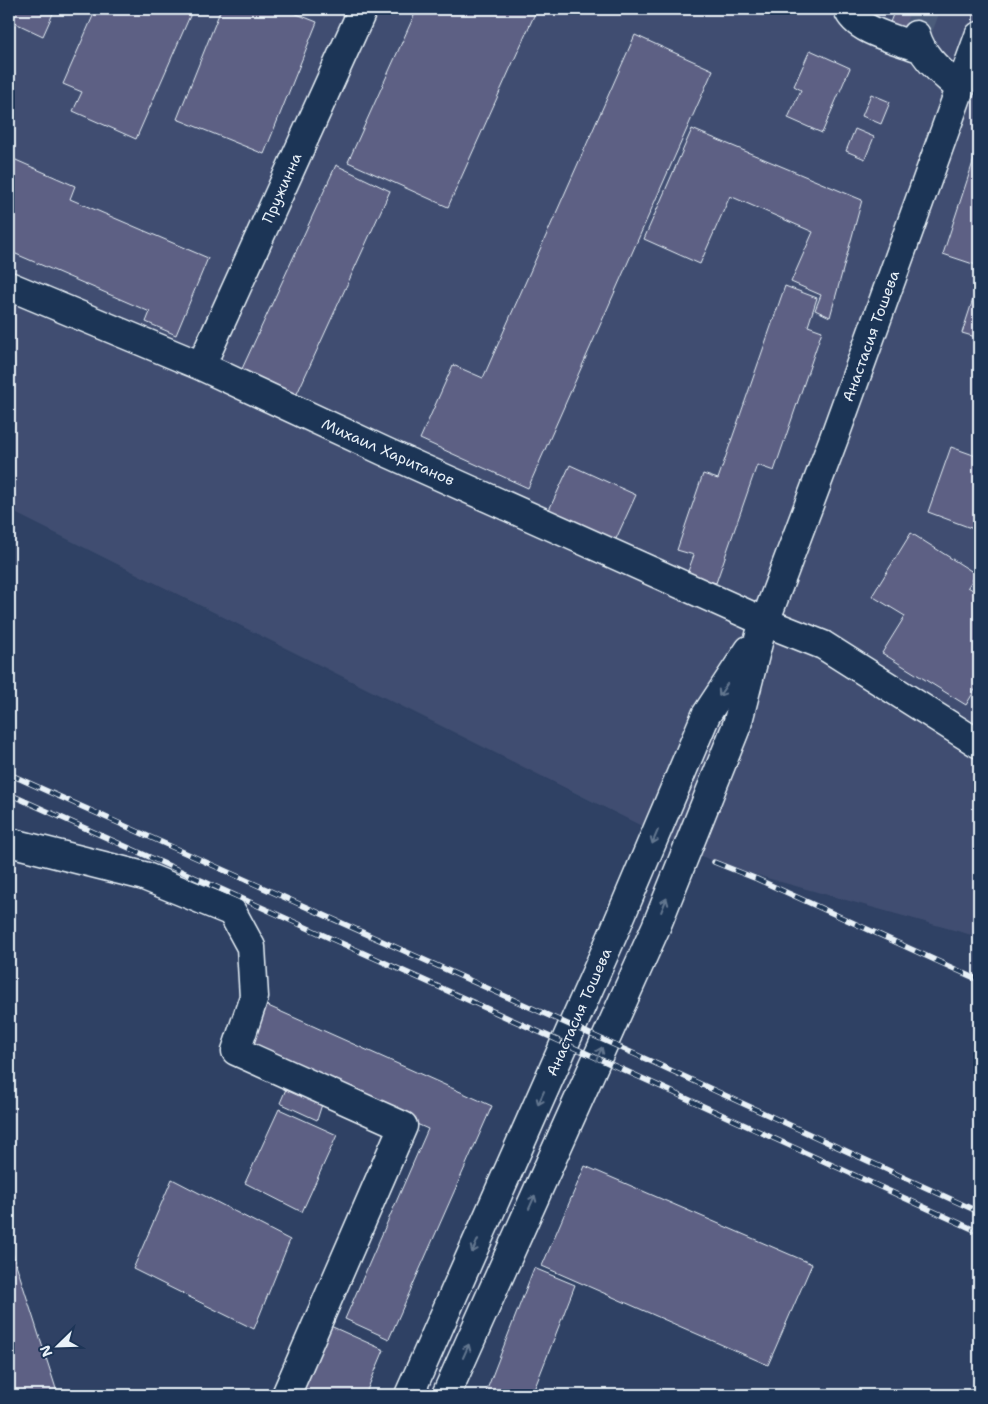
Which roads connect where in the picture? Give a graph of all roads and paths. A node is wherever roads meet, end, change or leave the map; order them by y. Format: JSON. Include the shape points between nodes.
{"nodes":[{"id":1,"x":363,"y":9,"type":"edge"},
{"id":2,"x":848,"y":9,"type":"edge"},
{"id":3,"x":979,"y":36,"type":"edge"},
{"id":4,"x":960,"y":89,"type":"junction"},
{"id":5,"x":9,"y":286,"type":"edge"},
{"id":6,"x":201,"y":366,"type":"junction"},
{"id":7,"x":762,"y":628,"type":"junction"},
{"id":8,"x":979,"y":744,"type":"edge"},
{"id":9,"x":9,"y":842,"type":"edge"},
{"id":10,"x":286,"y":1395,"type":"edge"},
{"id":11,"x":409,"y":1395,"type":"edge"},
{"id":12,"x":446,"y":1395,"type":"edge"}],
"edges":[{"from":1,"to":6,"type":"main road","name":"Пружинна"},
{"from":2,"to":4,"type":"main road","via":[[850,16],[861,26],[912,37],[928,59]]},
{"from":3,"to":4,"type":"main road","name":"Анастасия Тошева"},
{"from":4,"to":7,"type":"main road","name":"Анастасия Тошева"},
{"from":5,"to":6,"type":"main road","name":"Михаил Хаританов"},
{"from":6,"to":7,"type":"main road","name":"Михаил Хаританов"},
{"from":7,"to":8,"type":"main road","name":"Михаил Хаританов","via":[[823,645]]},
{"from":7,"to":11,"type":"main road","name":"Анастасия Тошева","one_way":true,"via":[[706,715],[614,932]]},
{"from":12,"to":7,"type":"main road","name":"Анастасия Тошева","one_way":true,"via":[[656,927],[737,725]]},
{"from":9,"to":10,"type":"main road","via":[[144,876],[232,912],[251,947],[254,996],[236,1051],[403,1126]]}]}
